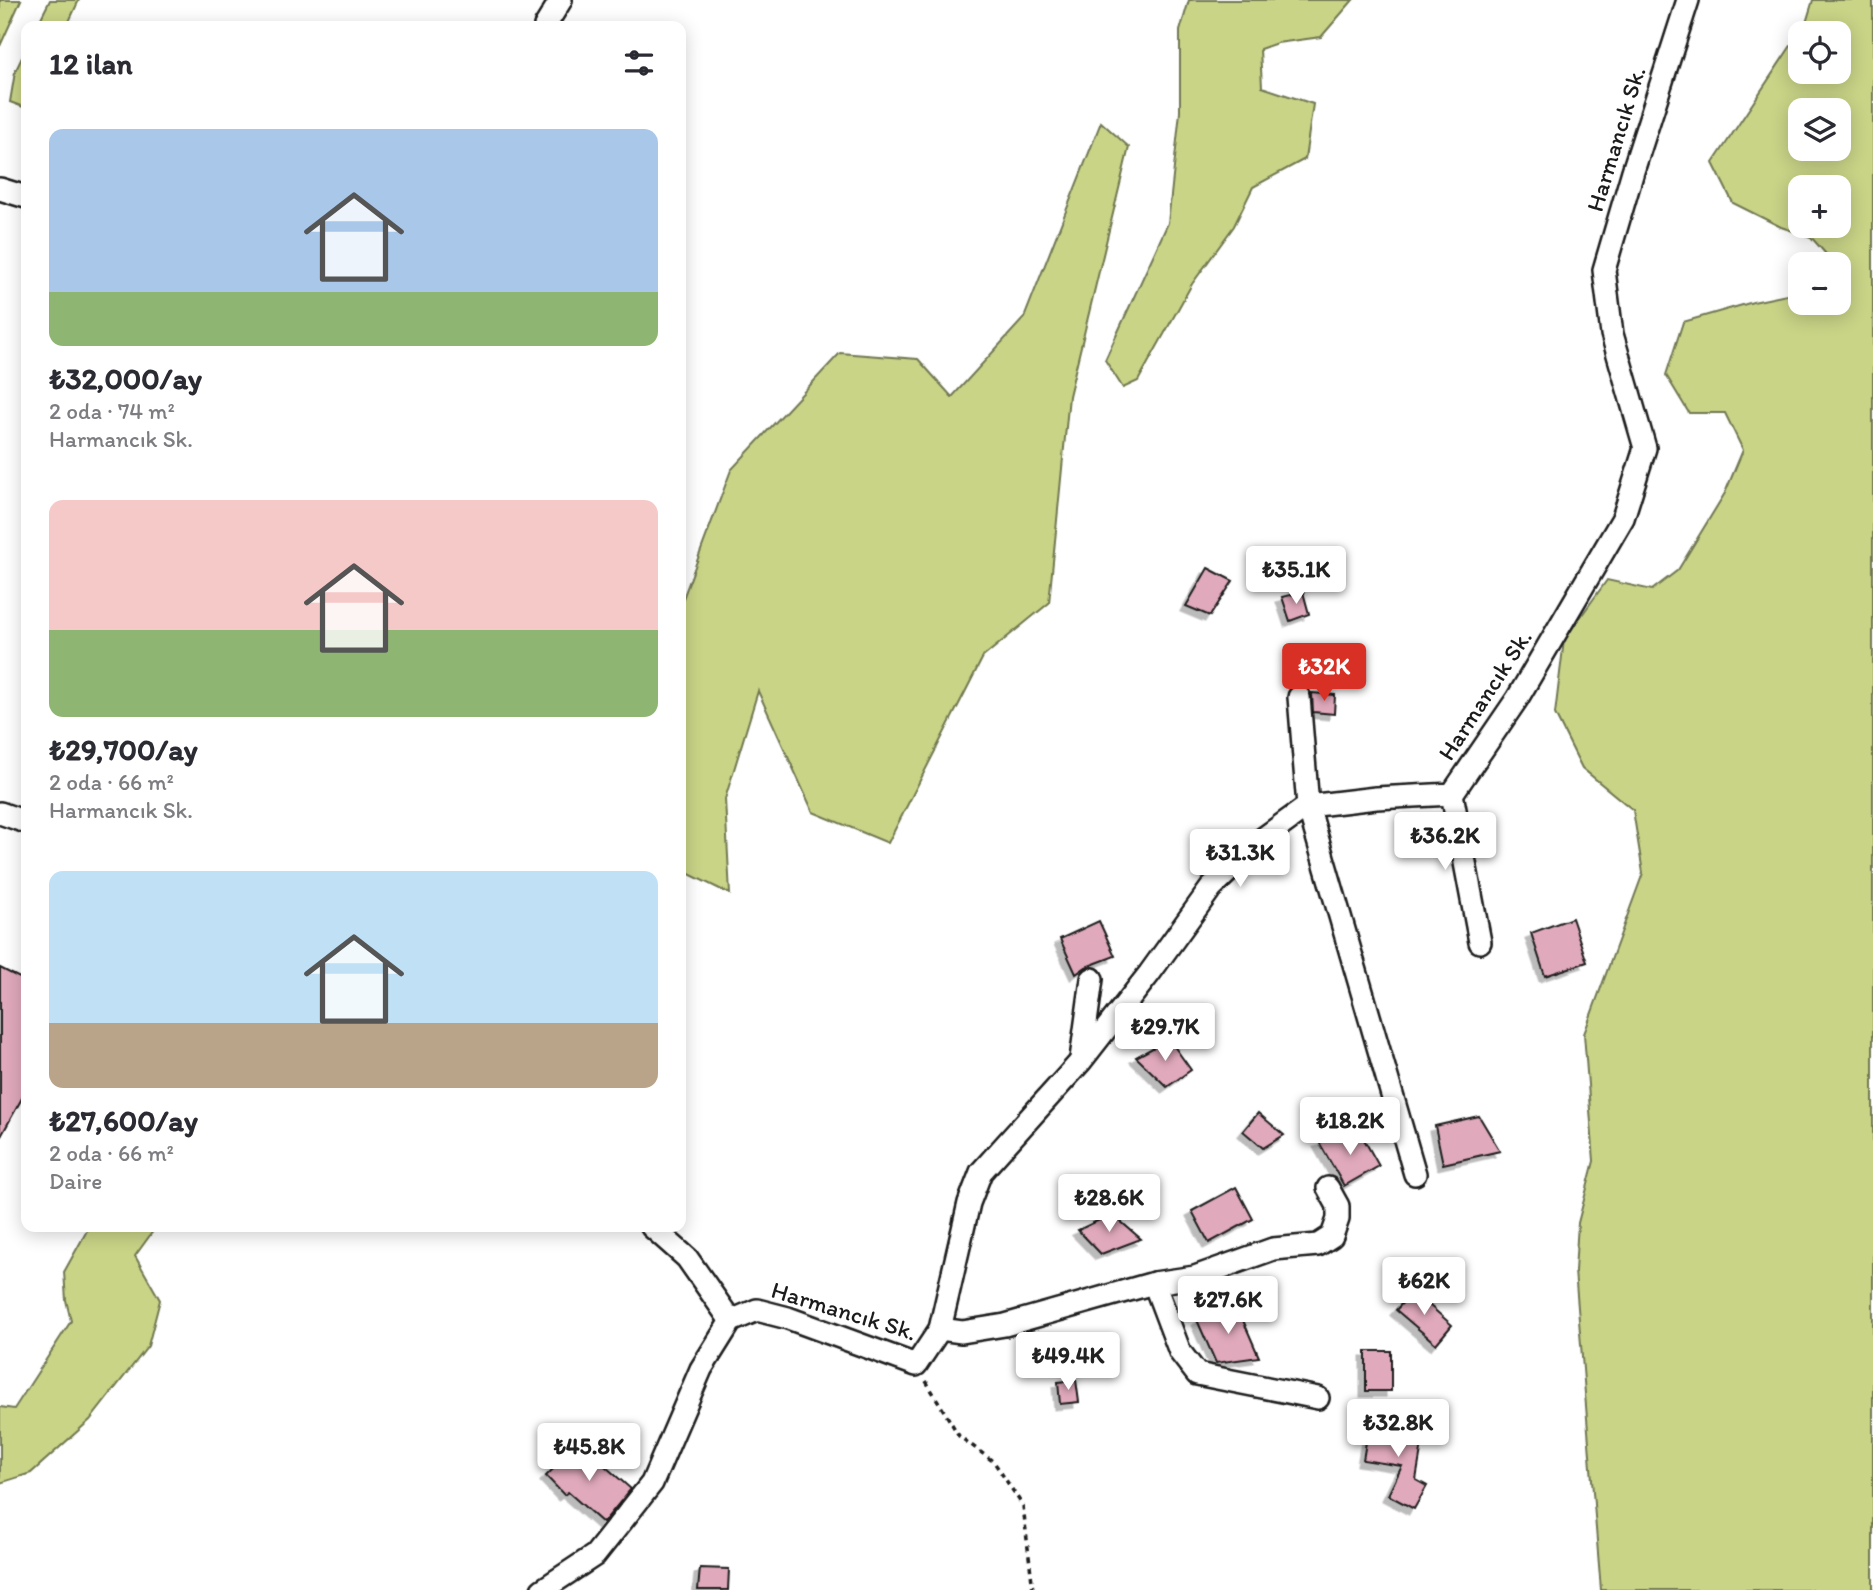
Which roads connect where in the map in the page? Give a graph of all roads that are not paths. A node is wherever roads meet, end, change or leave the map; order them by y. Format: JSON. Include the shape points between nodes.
{"nodes":[{"id":1,"x":561,"y":0,"type":"edge"},
{"id":2,"x":1688,"y":0,"type":"edge"},
{"id":3,"x":547,"y":21,"type":"edge"},
{"id":4,"x":0,"y":188,"type":"edge"},
{"id":5,"x":21,"y":195,"type":"edge"},
{"id":6,"x":1299,"y":697,"type":"dead end"},
{"id":7,"x":1452,"y":794,"type":"junction"},
{"id":8,"x":1308,"y":806,"type":"junction"},
{"id":9,"x":0,"y":813,"type":"edge"},
{"id":10,"x":21,"y":820,"type":"edge"},
{"id":11,"x":1480,"y":942,"type":"dead end"},
{"id":12,"x":1092,"y":979,"type":"dead end"},
{"id":13,"x":1081,"y":1061,"type":"junction"},
{"id":14,"x":1415,"y":1174,"type":"dead end"},
{"id":15,"x":1328,"y":1188,"type":"dead end"},
{"id":16,"x":658,"y":1232,"type":"edge"},
{"id":17,"x":1154,"y":1283,"type":"junction"},
{"id":18,"x":731,"y":1321,"type":"junction"},
{"id":19,"x":940,"y":1329,"type":"junction"},
{"id":20,"x":1318,"y":1398,"type":"dead end"},
{"id":21,"x":542,"y":1590,"type":"edge"}],
"edges":[{"from":1,"to":3,"type":"street"},
{"from":2,"to":7,"type":"street","name":"Harmancık Sk.","via":[[1604,270],[1612,334],[1645,448],[1623,517],[1517,699]]},
{"from":4,"to":5,"type":"street"},
{"from":6,"to":8,"type":"street"},
{"from":7,"to":8,"type":"street","name":"Harmancık Sk."},
{"from":7,"to":11,"type":"street"},
{"from":8,"to":13,"type":"street","name":"Harmancık Sk.","via":[[1261,840],[1210,888]]},
{"from":8,"to":14,"type":"street"},
{"from":9,"to":10,"type":"street"},
{"from":12,"to":13,"type":"street"},
{"from":13,"to":19,"type":"street","name":"Harmancık Sk.","via":[[981,1172]]},
{"from":15,"to":17,"type":"street","via":[[1338,1206],[1338,1219],[1332,1236],[1318,1245],[1273,1249],[1195,1277]]},
{"from":16,"to":18,"type":"street","via":[[687,1258]]},
{"from":17,"to":19,"type":"street","via":[[1005,1325],[962,1332]]},
{"from":17,"to":20,"type":"street","via":[[1180,1352],[1196,1374]]},
{"from":18,"to":19,"type":"street","name":"Harmancık Sk.","via":[[757,1310],[916,1365]]},
{"from":18,"to":21,"type":"street","via":[[701,1369],[652,1483],[595,1555]]}]}
